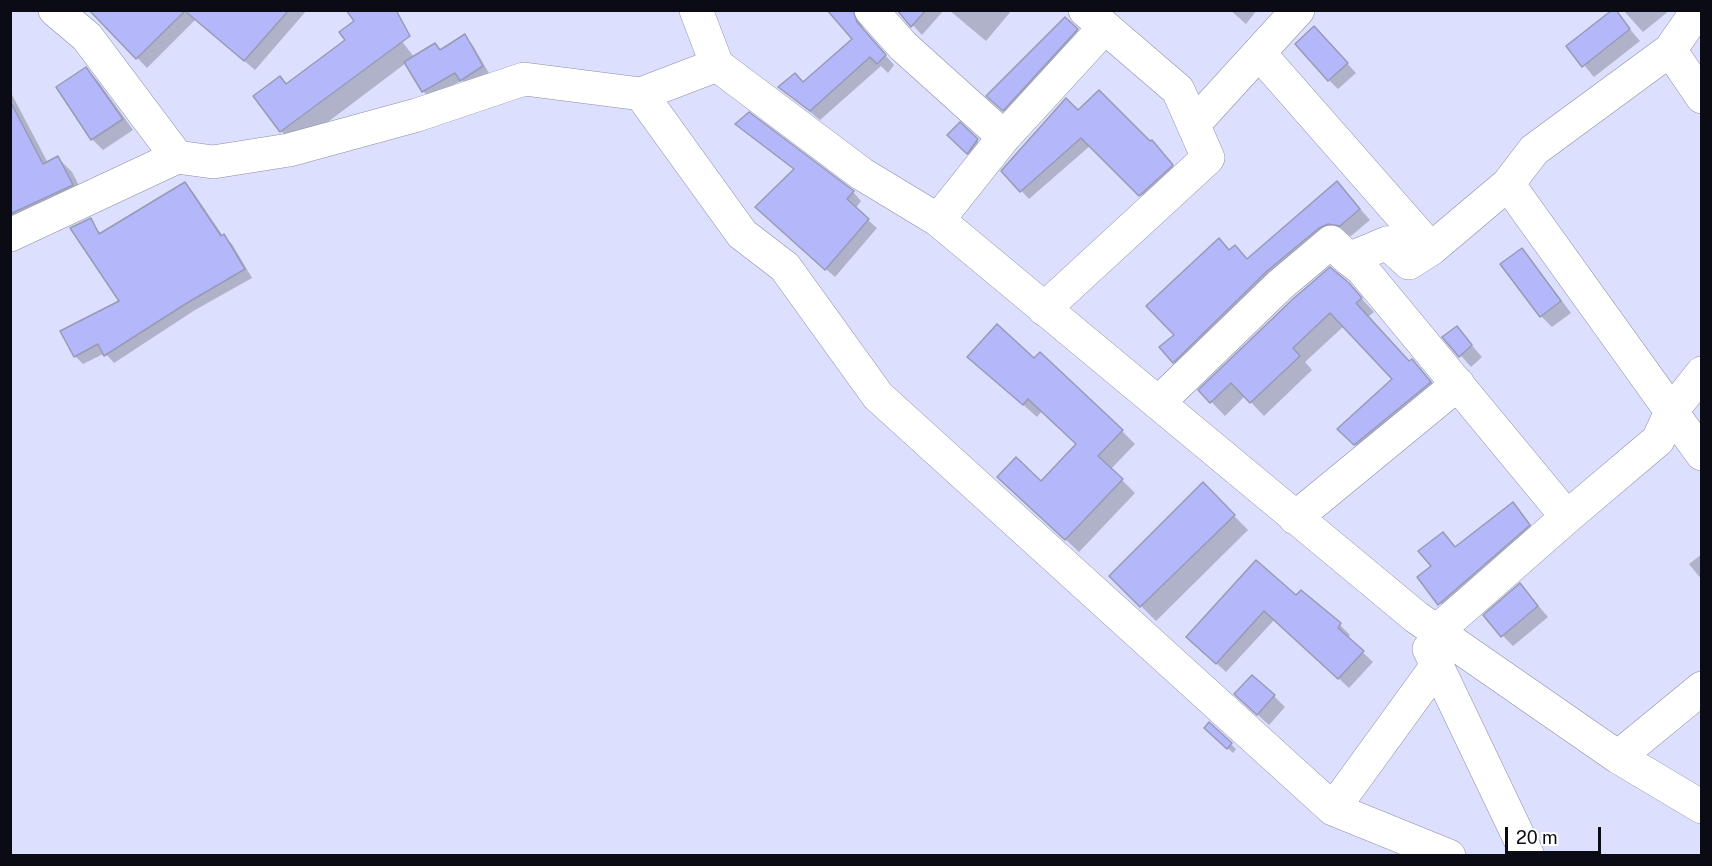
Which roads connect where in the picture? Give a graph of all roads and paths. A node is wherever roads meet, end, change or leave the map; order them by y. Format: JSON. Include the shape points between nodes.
{"nodes":[{"id":1,"x":55,"y":10,"type":"edge"},
{"id":2,"x":696,"y":10,"type":"edge"},
{"id":3,"x":871,"y":10,"type":"edge"},
{"id":4,"x":1298,"y":10,"type":"edge"},
{"id":5,"x":1698,"y":10,"type":"edge"},
{"id":6,"x":1095,"y":19,"type":"edge"},
{"id":7,"x":1670,"y":50,"type":"junction"},
{"id":8,"x":1259,"y":52,"type":"junction"},
{"id":9,"x":717,"y":65,"type":"junction"},
{"id":10,"x":641,"y":94,"type":"junction"},
{"id":11,"x":1701,"y":97,"type":"edge"},
{"id":12,"x":1194,"y":124,"type":"junction"},
{"id":13,"x":1004,"y":137,"type":"junction"},
{"id":14,"x":177,"y":157,"type":"junction"},
{"id":15,"x":1508,"y":184,"type":"junction"},
{"id":16,"x":938,"y":220,"type":"junction"},
{"id":17,"x":10,"y":235,"type":"edge"},
{"id":18,"x":1431,"y":249,"type":"junction"},
{"id":19,"x":1349,"y":260,"type":"junction"},
{"id":20,"x":1044,"y":309,"type":"junction"},
{"id":21,"x":1701,"y":374,"type":"edge"},
{"id":22,"x":1458,"y":384,"type":"junction"},
{"id":23,"x":1158,"y":403,"type":"junction"},
{"id":24,"x":1671,"y":412,"type":"junction"},
{"id":25,"x":1701,"y":454,"type":"edge"},
{"id":26,"x":1567,"y":517,"type":"junction"},
{"id":27,"x":1295,"y":518,"type":"junction"},
{"id":28,"x":1427,"y":624,"type":"junction"},
{"id":29,"x":1436,"y":667,"type":"junction"},
{"id":30,"x":1701,"y":688,"type":"edge"},
{"id":31,"x":1618,"y":757,"type":"junction"},
{"id":32,"x":1701,"y":807,"type":"edge"},
{"id":33,"x":1333,"y":809,"type":"junction"},
{"id":34,"x":1449,"y":855,"type":"edge"},
{"id":35,"x":1528,"y":855,"type":"edge"}],
"edges":[{"from":1,"to":14,"type":"street","via":[[87,37]]},
{"from":2,"to":9,"type":"street"},
{"from":3,"to":13,"type":"street","via":[[903,46]]},
{"from":4,"to":8,"type":"street"},
{"from":5,"to":7,"type":"street"},
{"from":6,"to":12,"type":"street","via":[[1178,90]]},
{"from":6,"to":13,"type":"street"},
{"from":7,"to":11,"type":"street"},
{"from":7,"to":15,"type":"street","via":[[1534,150]]},
{"from":8,"to":12,"type":"street"},
{"from":8,"to":18,"type":"street"},
{"from":9,"to":10,"type":"street"},
{"from":9,"to":16,"type":"street","via":[[862,174]]},
{"from":10,"to":14,"type":"street","via":[[524,79],[417,115],[289,150],[213,162]]},
{"from":10,"to":33,"type":"street","via":[[742,234],[785,267],[878,396]]},
{"from":12,"to":20,"type":"street","via":[[1208,158]]},
{"from":13,"to":16,"type":"street"},
{"from":14,"to":17,"type":"street"},
{"from":15,"to":18,"type":"street"},
{"from":15,"to":24,"type":"street"},
{"from":16,"to":20,"type":"street"},
{"from":18,"to":19,"type":"street","via":[[1409,263],[1387,243]]},
{"from":19,"to":22,"type":"street","via":[[1362,268]]},
{"from":19,"to":23,"type":"street","via":[[1331,242],[1280,285]]},
{"from":20,"to":23,"type":"street"},
{"from":21,"to":24,"type":"street"},
{"from":22,"to":26,"type":"street"},
{"from":22,"to":27,"type":"street"},
{"from":23,"to":27,"type":"street"},
{"from":24,"to":25,"type":"street"},
{"from":24,"to":26,"type":"street","via":[[1658,440]]},
{"from":26,"to":28,"type":"street"},
{"from":27,"to":28,"type":"street"},
{"from":28,"to":29,"type":"street"},
{"from":28,"to":31,"type":"street"},
{"from":29,"to":33,"type":"street"},
{"from":29,"to":35,"type":"street"},
{"from":30,"to":31,"type":"street"},
{"from":31,"to":32,"type":"street"},
{"from":33,"to":34,"type":"street"}]}
